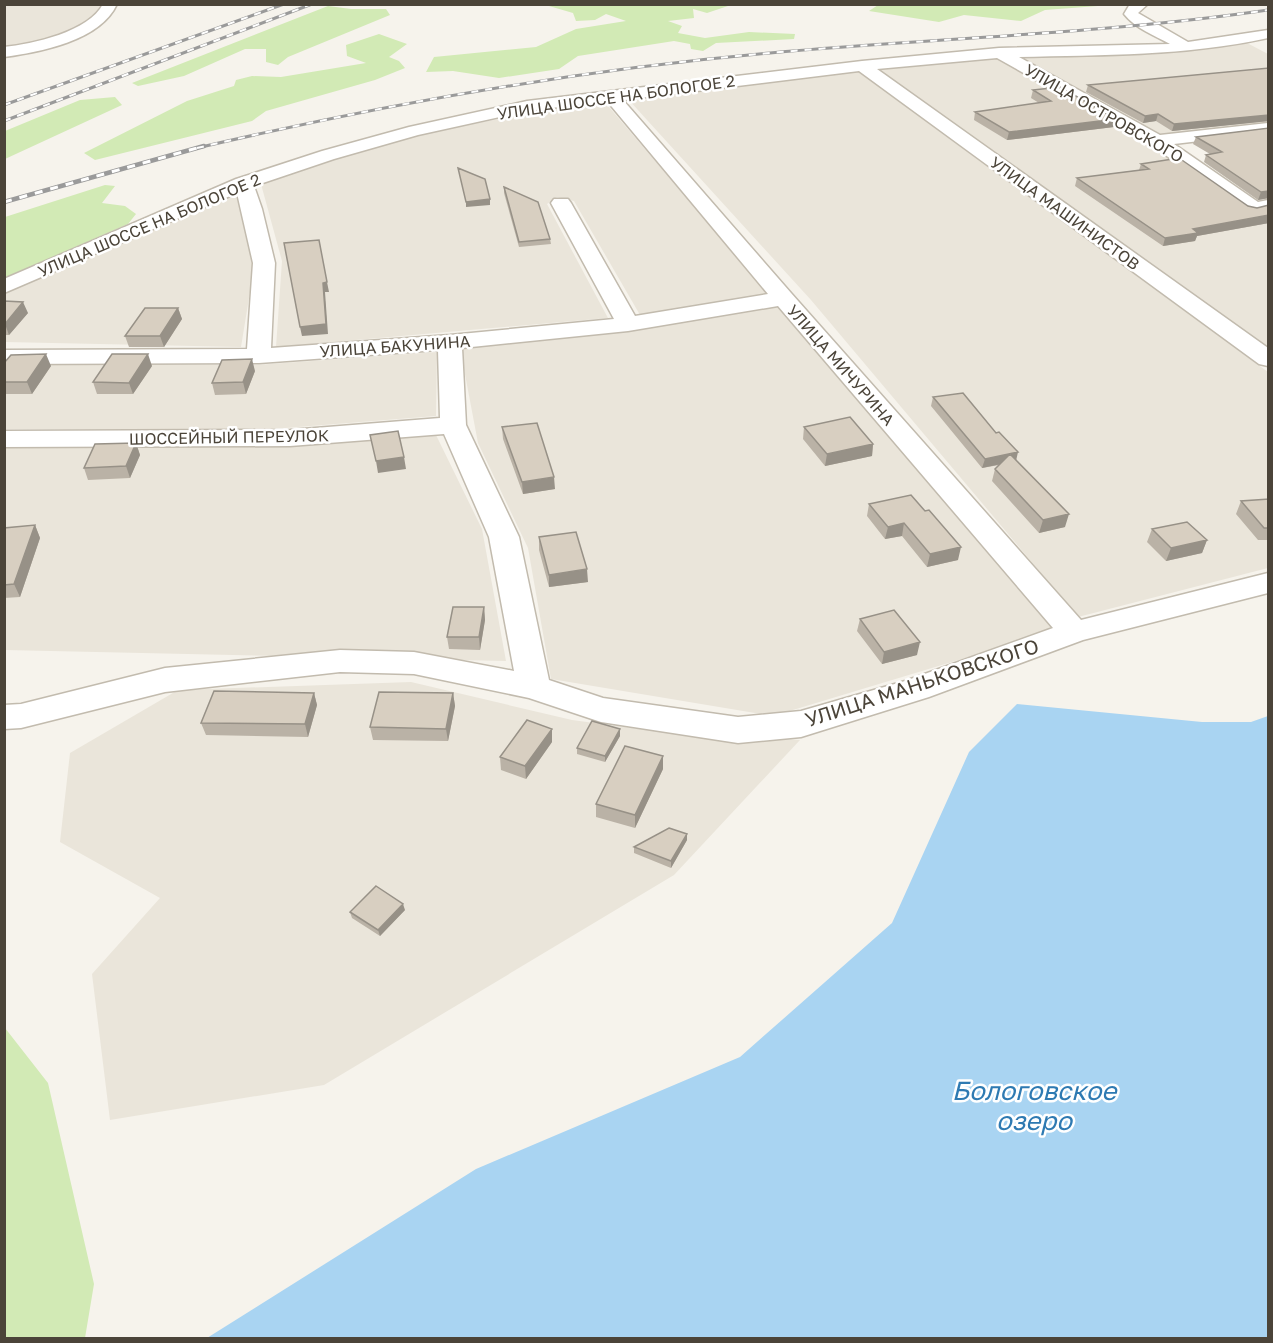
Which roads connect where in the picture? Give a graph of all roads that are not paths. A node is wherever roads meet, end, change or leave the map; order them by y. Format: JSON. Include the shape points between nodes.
{"nodes":[{"id":1,"x":110,"y":4,"type":"edge"},
{"id":2,"x":1140,"y":4,"type":"edge"},
{"id":3,"x":1269,"y":34,"type":"edge"},
{"id":4,"x":1185,"y":47,"type":"junction"},
{"id":5,"x":4,"y":52,"type":"edge"},
{"id":6,"x":999,"y":53,"type":"junction"},
{"id":7,"x":862,"y":66,"type":"junction"},
{"id":8,"x":610,"y":95,"type":"junction"},
{"id":9,"x":1269,"y":128,"type":"edge"},
{"id":10,"x":1157,"y":141,"type":"junction"},
{"id":11,"x":243,"y":183,"type":"junction"},
{"id":12,"x":561,"y":203,"type":"dead end"},
{"id":13,"x":1269,"y":206,"type":"edge"},
{"id":14,"x":4,"y":287,"type":"edge"},
{"id":15,"x":783,"y":298,"type":"junction"},
{"id":16,"x":628,"y":324,"type":"junction"},
{"id":17,"x":450,"y":342,"type":"junction"},
{"id":18,"x":259,"y":356,"type":"junction"},
{"id":19,"x":4,"y":357,"type":"edge"},
{"id":20,"x":1269,"y":359,"type":"edge"},
{"id":21,"x":453,"y":425,"type":"junction"},
{"id":22,"x":4,"y":439,"type":"edge"},
{"id":23,"x":1269,"y":583,"type":"edge"},
{"id":24,"x":1074,"y":632,"type":"junction"},
{"id":25,"x":534,"y":687,"type":"junction"},
{"id":26,"x":4,"y":717,"type":"edge"}],
"edges":[{"from":1,"to":5,"type":"street","via":[[107,13],[68,39],[45,47]]},
{"from":2,"to":4,"type":"street","via":[[1131,14],[1137,20]]},
{"from":3,"to":4,"type":"street","name":"УЛИЦА ШОССЕ НА БОЛОГОЕ 2"},
{"from":4,"to":6,"type":"street","name":"УЛИЦА ШОССЕ НА БОЛОГОЕ 2"},
{"from":6,"to":7,"type":"street","name":"УЛИЦА ШОССЕ НА БОЛОГОЕ 2"},
{"from":6,"to":10,"type":"street","name":"УЛИЦА ОСТРОВСКОГО"},
{"from":7,"to":8,"type":"street","name":"УЛИЦА ШОССЕ НА БОЛОГОЕ 2"},
{"from":7,"to":20,"type":"street","name":"УЛИЦА МАШИНИСТОВ"},
{"from":8,"to":11,"type":"street","name":"УЛИЦА ШОССЕ НА БОЛОГОЕ 2","via":[[527,106],[415,131]]},
{"from":8,"to":15,"type":"street","name":"УЛИЦА МИЧУРИНА"},
{"from":9,"to":10,"type":"street"},
{"from":10,"to":13,"type":"street","name":"УЛИЦА ОСТРОВСКОГО","via":[[1254,208]]},
{"from":11,"to":14,"type":"street","name":"УЛИЦА ШОССЕ НА БОЛОГОЕ 2"},
{"from":11,"to":18,"type":"street","via":[[264,263]]},
{"from":12,"to":16,"type":"street"},
{"from":15,"to":16,"type":"street","name":"УЛИЦА БАКУНИНА"},
{"from":15,"to":24,"type":"street","name":"УЛИЦА МИЧУРИНА"},
{"from":16,"to":17,"type":"street","name":"УЛИЦА БАКУНИНА"},
{"from":17,"to":18,"type":"street","name":"УЛИЦА БАКУНИНА"},
{"from":17,"to":21,"type":"street"},
{"from":18,"to":19,"type":"street","name":"УЛИЦА БАКУНИНА"},
{"from":21,"to":22,"type":"street","name":"ШОССЕЙНЫЙ ПЕРЕУЛОК","via":[[290,438]]},
{"from":21,"to":25,"type":"street","via":[[504,537]]},
{"from":23,"to":24,"type":"street","name":"УЛИЦА МАНЬКОВСКОГО"},
{"from":24,"to":25,"type":"street","name":"УЛИЦА МАНЬКОВСКОГО","via":[[917,689],[801,724],[738,730],[601,710]]},
{"from":25,"to":26,"type":"street","name":"УЛИЦА МАНЬКОВСКОГО","via":[[414,663],[340,661],[165,680]]}]}
